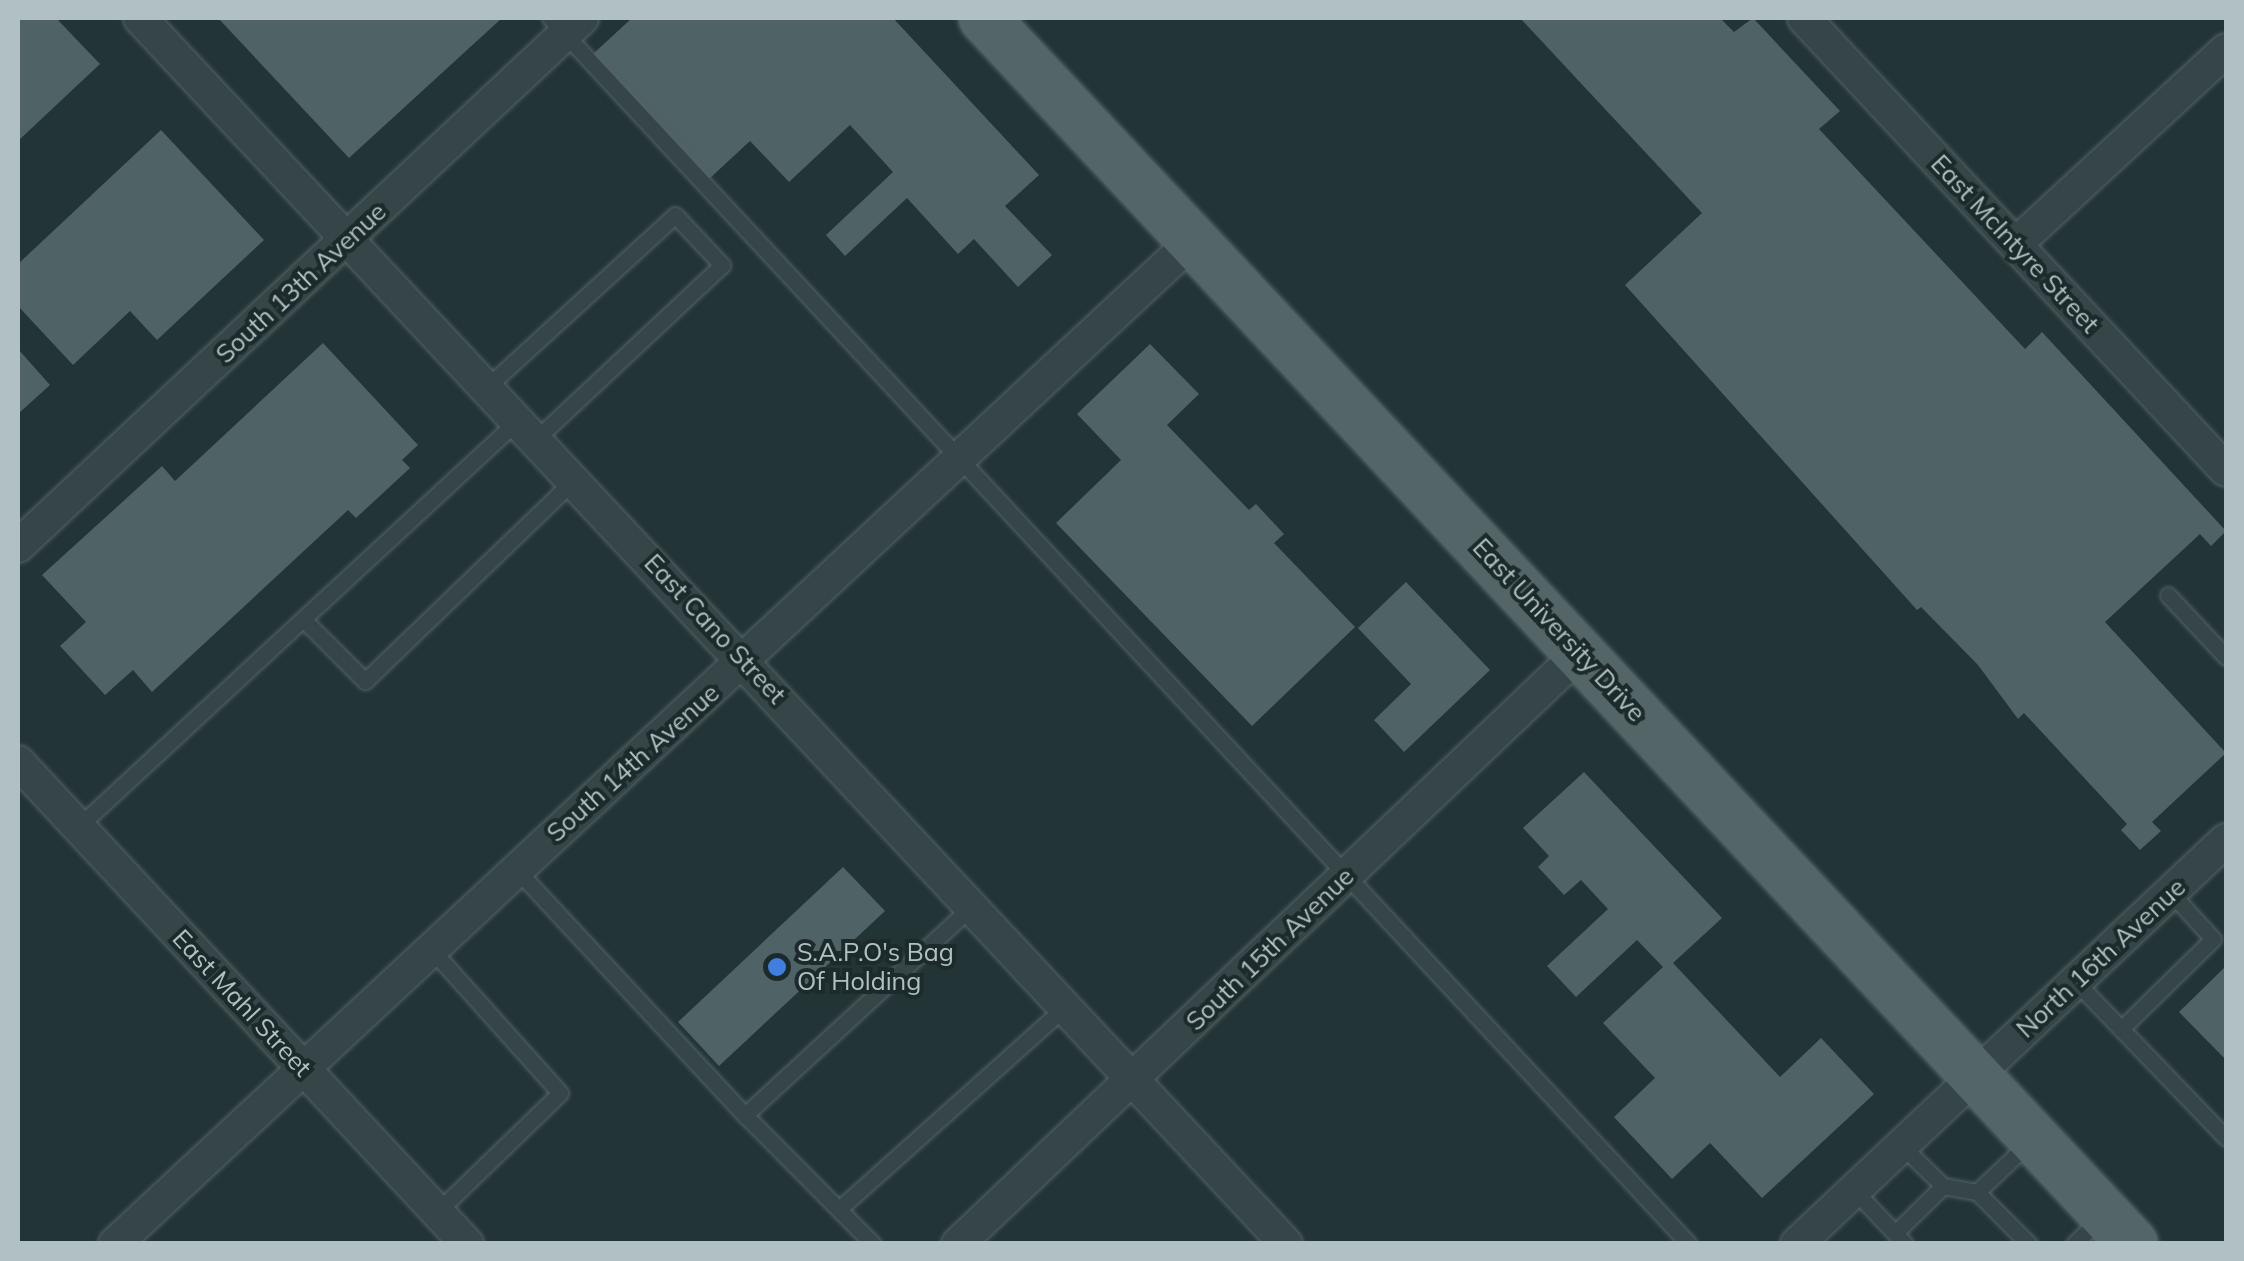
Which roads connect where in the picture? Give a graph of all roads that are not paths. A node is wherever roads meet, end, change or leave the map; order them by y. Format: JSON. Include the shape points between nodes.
{"nodes":[{"id":1,"x":140,"y":18,"type":"edge"},
{"id":2,"x":984,"y":18,"type":"edge"},
{"id":3,"x":1804,"y":18,"type":"edge"},
{"id":4,"x":566,"y":23,"type":"edge"},
{"id":5,"x":2226,"y":50,"type":"edge"},
{"id":6,"x":351,"y":238,"type":"junction"},
{"id":7,"x":1194,"y":240,"type":"junction"},
{"id":8,"x":2016,"y":244,"type":"junction"},
{"id":9,"x":488,"y":386,"type":"junction"},
{"id":10,"x":528,"y":428,"type":"junction"},
{"id":11,"x":962,"y":457,"type":"junction"},
{"id":12,"x":2226,"y":470,"type":"edge"},
{"id":13,"x":575,"y":479,"type":"junction"},
{"id":14,"x":18,"y":546,"type":"edge"},
{"id":15,"x":2168,"y":595,"type":"dead end"},
{"id":16,"x":303,"y":619,"type":"junction"},
{"id":17,"x":1580,"y":653,"type":"junction"},
{"id":18,"x":2226,"y":657,"type":"edge"},
{"id":19,"x":744,"y":662,"type":"junction"},
{"id":20,"x":18,"y":762,"type":"edge"},
{"id":21,"x":78,"y":827,"type":"junction"},
{"id":22,"x":2226,"y":840,"type":"edge"},
{"id":23,"x":517,"y":870,"type":"junction"},
{"id":24,"x":1345,"y":877,"type":"junction"},
{"id":25,"x":2171,"y":892,"type":"junction"},
{"id":26,"x":972,"y":906,"type":"junction"},
{"id":27,"x":430,"y":949,"type":"junction"},
{"id":28,"x":2076,"y":982,"type":"junction"},
{"id":29,"x":1066,"y":1006,"type":"junction"},
{"id":30,"x":2122,"y":1028,"type":"junction"},
{"id":31,"x":302,"y":1066,"type":"junction"},
{"id":32,"x":1976,"y":1075,"type":"junction"},
{"id":33,"x":1133,"y":1079,"type":"junction"},
{"id":34,"x":745,"y":1115,"type":"junction"},
{"id":35,"x":2226,"y":1138,"type":"edge"},
{"id":36,"x":2034,"y":1139,"type":"junction"},
{"id":37,"x":1903,"y":1146,"type":"junction"},
{"id":38,"x":1942,"y":1186,"type":"junction"},
{"id":39,"x":1854,"y":1190,"type":"junction"},
{"id":40,"x":1978,"y":1192,"type":"junction"},
{"id":41,"x":839,"y":1210,"type":"junction"},
{"id":42,"x":438,"y":1212,"type":"junction"},
{"id":43,"x":2104,"y":1233,"type":"edge"},
{"id":44,"x":1900,"y":1238,"type":"edge"},
{"id":45,"x":115,"y":1244,"type":"edge"},
{"id":46,"x":467,"y":1244,"type":"edge"},
{"id":47,"x":873,"y":1244,"type":"edge"},
{"id":48,"x":958,"y":1244,"type":"edge"},
{"id":49,"x":1286,"y":1244,"type":"edge"},
{"id":50,"x":1689,"y":1244,"type":"edge"},
{"id":51,"x":1797,"y":1244,"type":"edge"},
{"id":52,"x":2029,"y":1244,"type":"edge"}],
"edges":[{"from":1,"to":6,"type":"street","name":"East Cano Street"},
{"from":2,"to":7,"type":"main road","name":"East University Drive"},
{"from":3,"to":8,"type":"street","name":"East McIntyre Street"},
{"from":4,"to":6,"type":"street","name":"South 13th Avenue"},
{"from":4,"to":11,"type":"lane"},
{"from":5,"to":8,"type":"street"},
{"from":6,"to":9,"type":"street","name":"East Cano Street"},
{"from":6,"to":14,"type":"street","name":"South 13th Avenue"},
{"from":7,"to":11,"type":"street","name":"South 14th Avenue"},
{"from":7,"to":17,"type":"main road","name":"East University Drive"},
{"from":8,"to":12,"type":"street","name":"East McIntyre Street"},
{"from":9,"to":10,"type":"street","name":"East Cano Street"},
{"from":9,"to":10,"type":"lane","via":[[675,215],[722,266]]},
{"from":10,"to":13,"type":"street","name":"East Cano Street"},
{"from":10,"to":16,"type":"lane"},
{"from":11,"to":19,"type":"street","name":"South 14th Avenue"},
{"from":11,"to":24,"type":"lane"},
{"from":13,"to":16,"type":"lane","via":[[365,682]]},
{"from":13,"to":19,"type":"street","name":"East Cano Street"},
{"from":15,"to":18,"type":"lane"},
{"from":16,"to":21,"type":"lane"},
{"from":17,"to":24,"type":"street","name":"South 15th Avenue"},
{"from":17,"to":32,"type":"main road","name":"East University Drive"},
{"from":19,"to":23,"type":"street","name":"South 14th Avenue"},
{"from":19,"to":26,"type":"street","name":"East Cano Street"},
{"from":20,"to":21,"type":"street","name":"East Mahl Street"},
{"from":21,"to":31,"type":"street","name":"East Mahl Street"},
{"from":22,"to":25,"type":"street","name":"North 16th Avenue"},
{"from":23,"to":27,"type":"street","name":"South 14th Avenue"},
{"from":23,"to":34,"type":"lane"},
{"from":24,"to":33,"type":"street","name":"South 15th Avenue"},
{"from":24,"to":50,"type":"lane"},
{"from":25,"to":28,"type":"street","name":"North 16th Avenue"},
{"from":25,"to":30,"type":"lane","via":[[2213,939]]},
{"from":26,"to":29,"type":"street","name":"East Cano Street"},
{"from":26,"to":34,"type":"lane"},
{"from":27,"to":31,"type":"street","name":"South 14th Avenue"},
{"from":27,"to":42,"type":"lane","via":[[560,1093]]},
{"from":28,"to":30,"type":"lane"},
{"from":28,"to":32,"type":"street","name":"North 16th Avenue"},
{"from":29,"to":33,"type":"street","name":"East Cano Street"},
{"from":29,"to":41,"type":"lane"},
{"from":30,"to":35,"type":"lane"},
{"from":31,"to":42,"type":"street","name":"East Mahl Street"},
{"from":31,"to":45,"type":"street","name":"South 14th Avenue"},
{"from":32,"to":36,"type":"main road","name":"East University Drive"},
{"from":32,"to":37,"type":"street","name":"North 16th Avenue"},
{"from":33,"to":48,"type":"street","name":"South 15th Avenue"},
{"from":33,"to":49,"type":"street","name":"East Cano Street"},
{"from":34,"to":41,"type":"lane"},
{"from":36,"to":40,"type":"lane"},
{"from":36,"to":43,"type":"main road","name":"East University Drive"},
{"from":37,"to":38,"type":"lane"},
{"from":37,"to":39,"type":"street","name":"North 16th Avenue"},
{"from":38,"to":40,"type":"lane"},
{"from":38,"to":44,"type":"lane"},
{"from":39,"to":44,"type":"lane"},
{"from":39,"to":51,"type":"street","name":"North 16th Avenue"},
{"from":40,"to":52,"type":"lane"},
{"from":41,"to":47,"type":"lane"},
{"from":42,"to":46,"type":"street","name":"East Mahl Street"}]}
